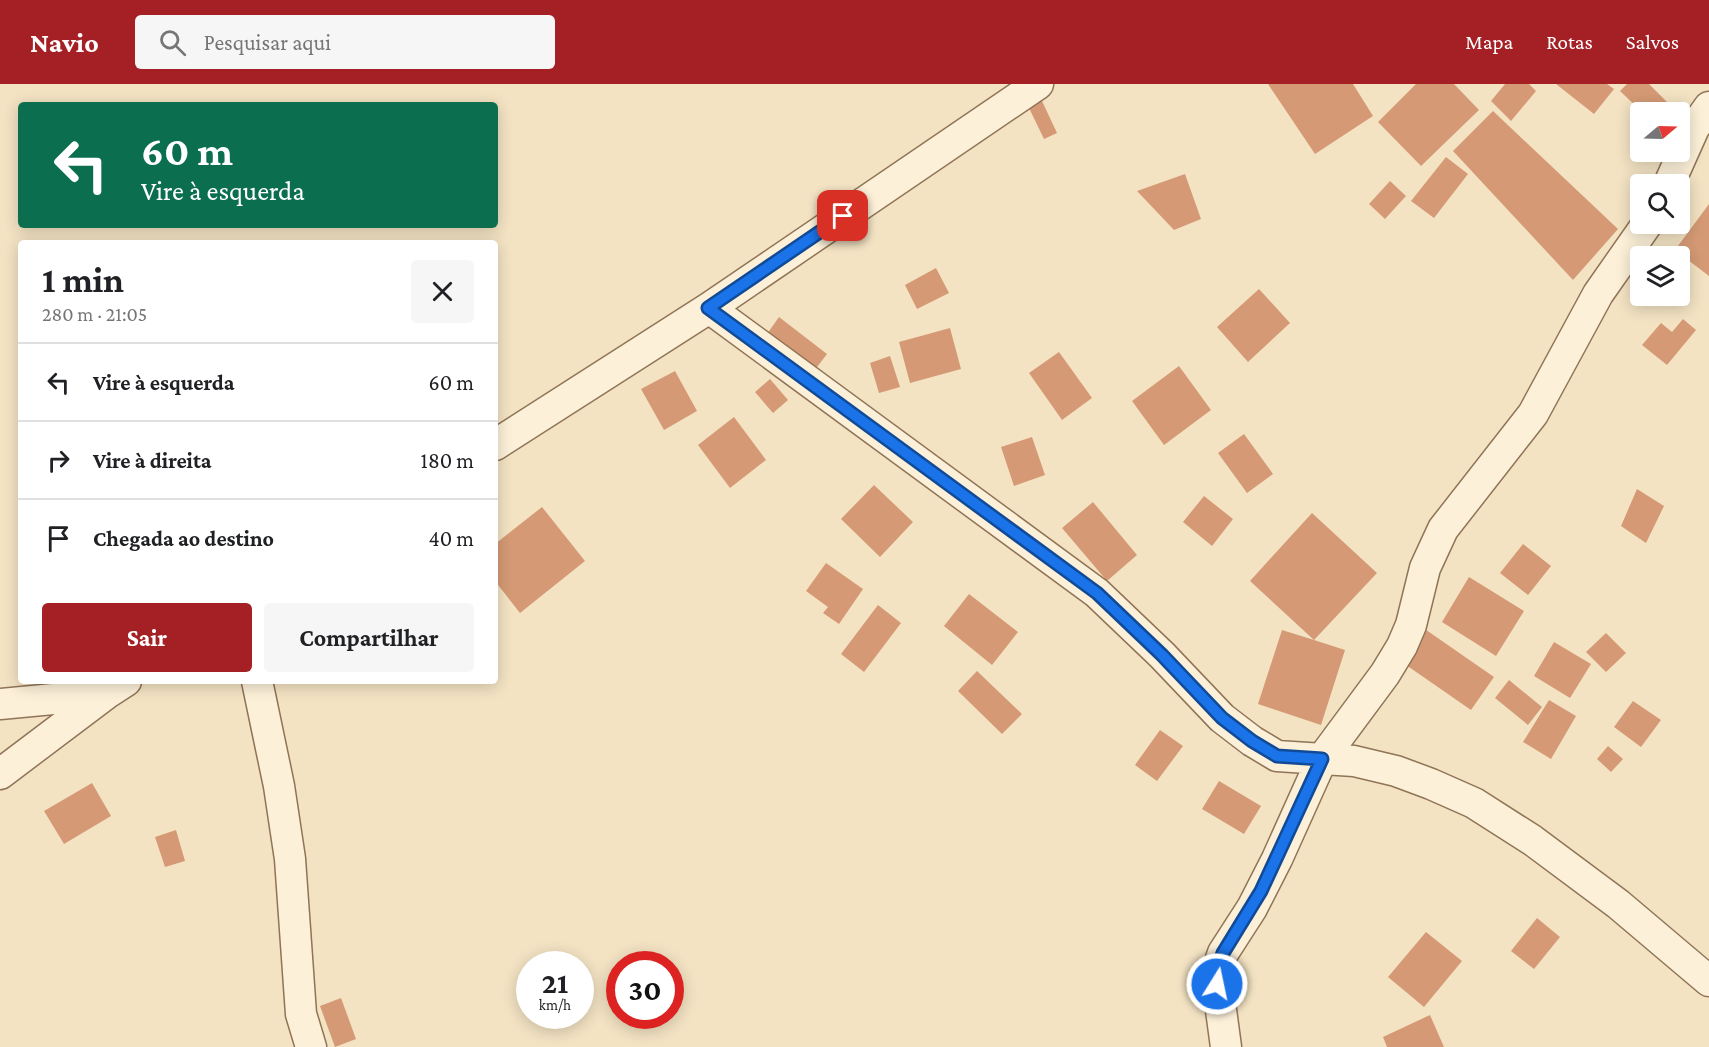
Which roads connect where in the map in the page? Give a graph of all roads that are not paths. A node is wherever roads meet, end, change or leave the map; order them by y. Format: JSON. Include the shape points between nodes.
{"nodes":[{"id":1,"x":1038,"y":84,"type":"edge"},
{"id":2,"x":1704,"y":125,"type":"edge"},
{"id":3,"x":1675,"y":174,"type":"edge"},
{"id":4,"x":1640,"y":234,"type":"edge"},
{"id":5,"x":708,"y":308,"type":"junction"},
{"id":6,"x":498,"y":443,"type":"edge"},
{"id":7,"x":258,"y":684,"type":"edge"},
{"id":8,"x":116,"y":688,"type":"edge"},
{"id":9,"x":0,"y":704,"type":"edge"},
{"id":10,"x":1322,"y":759,"type":"junction"},
{"id":11,"x":0,"y":774,"type":"edge"},
{"id":12,"x":1709,"y":981,"type":"edge"},
{"id":13,"x":311,"y":1047,"type":"edge"},
{"id":14,"x":1226,"y":1047,"type":"edge"}],
"edges":[{"from":1,"to":5,"type":"street"},
{"from":2,"to":3,"type":"street"},
{"from":4,"to":10,"type":"street","via":[[1598,294],[1533,414],[1443,530],[1425,568],[1402,646]]},
{"from":5,"to":6,"type":"street"},
{"from":5,"to":10,"type":"street","via":[[1097,593],[1222,718],[1252,741],[1277,756]]},
{"from":7,"to":13,"type":"street","via":[[287,838],[301,1014]]},
{"from":8,"to":9,"type":"street"},
{"from":8,"to":11,"type":"street"},
{"from":10,"to":12,"type":"street","via":[[1354,761],[1395,771],[1474,803],[1532,840],[1617,904]]},
{"from":10,"to":14,"type":"street","via":[[1261,891],[1223,953],[1216,973]]}]}
